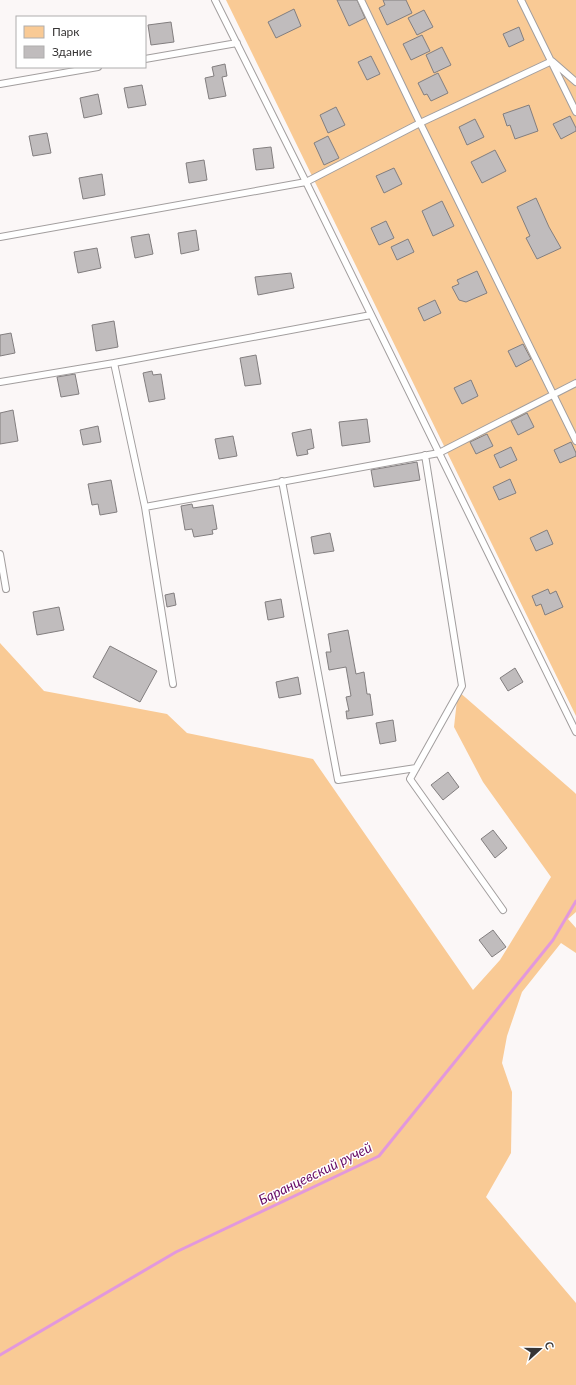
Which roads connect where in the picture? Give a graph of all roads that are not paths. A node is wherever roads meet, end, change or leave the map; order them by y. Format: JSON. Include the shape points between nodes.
{"nodes":[{"id":1,"x":215,"y":0,"type":"edge"},
{"id":2,"x":361,"y":0,"type":"edge"},
{"id":3,"x":521,"y":0,"type":"edge"},
{"id":4,"x":237,"y":43,"type":"junction"},
{"id":5,"x":146,"y":59,"type":"edge"},
{"id":6,"x":552,"y":62,"type":"junction"},
{"id":7,"x":92,"y":68,"type":"edge"},
{"id":8,"x":576,"y":82,"type":"edge"},
{"id":9,"x":0,"y":84,"type":"edge"},
{"id":10,"x":576,"y":112,"type":"edge"},
{"id":11,"x":420,"y":124,"type":"junction"},
{"id":12,"x":306,"y":182,"type":"junction"},
{"id":13,"x":0,"y":237,"type":"edge"},
{"id":14,"x":370,"y":315,"type":"junction"},
{"id":15,"x":114,"y":363,"type":"junction"},
{"id":16,"x":0,"y":382,"type":"edge"},
{"id":17,"x":576,"y":383,"type":"edge"},
{"id":18,"x":553,"y":394,"type":"junction"},
{"id":19,"x":576,"y":441,"type":"edge"},
{"id":20,"x":439,"y":453,"type":"junction"},
{"id":21,"x":425,"y":455,"type":"junction"},
{"id":22,"x":282,"y":481,"type":"junction"},
{"id":23,"x":145,"y":507,"type":"junction"},
{"id":24,"x":0,"y":554,"type":"edge"},
{"id":25,"x":6,"y":589,"type":"dead end"},
{"id":26,"x":173,"y":684,"type":"dead end"},
{"id":27,"x":576,"y":732,"type":"edge"},
{"id":28,"x":416,"y":768,"type":"junction"},
{"id":29,"x":503,"y":910,"type":"dead end"}],
"edges":[{"from":1,"to":4,"type":"lane"},
{"from":2,"to":11,"type":"lane"},
{"from":3,"to":6,"type":"lane"},
{"from":4,"to":5,"type":"lane"},
{"from":4,"to":12,"type":"lane"},
{"from":6,"to":8,"type":"lane"},
{"from":6,"to":10,"type":"lane"},
{"from":6,"to":11,"type":"lane"},
{"from":7,"to":9,"type":"lane"},
{"from":11,"to":12,"type":"lane"},
{"from":11,"to":18,"type":"lane"},
{"from":12,"to":13,"type":"lane"},
{"from":12,"to":14,"type":"lane"},
{"from":14,"to":15,"type":"lane"},
{"from":14,"to":20,"type":"lane"},
{"from":15,"to":16,"type":"lane"},
{"from":15,"to":23,"type":"lane"},
{"from":17,"to":18,"type":"lane"},
{"from":18,"to":19,"type":"lane"},
{"from":18,"to":20,"type":"lane"},
{"from":20,"to":21,"type":"lane"},
{"from":20,"to":27,"type":"lane"},
{"from":21,"to":22,"type":"lane"},
{"from":21,"to":28,"type":"lane","via":[[462,686]]},
{"from":22,"to":23,"type":"lane"},
{"from":22,"to":28,"type":"lane","via":[[338,780]]},
{"from":23,"to":26,"type":"lane"},
{"from":24,"to":25,"type":"lane"},
{"from":28,"to":29,"type":"lane","via":[[410,779]]}]}
